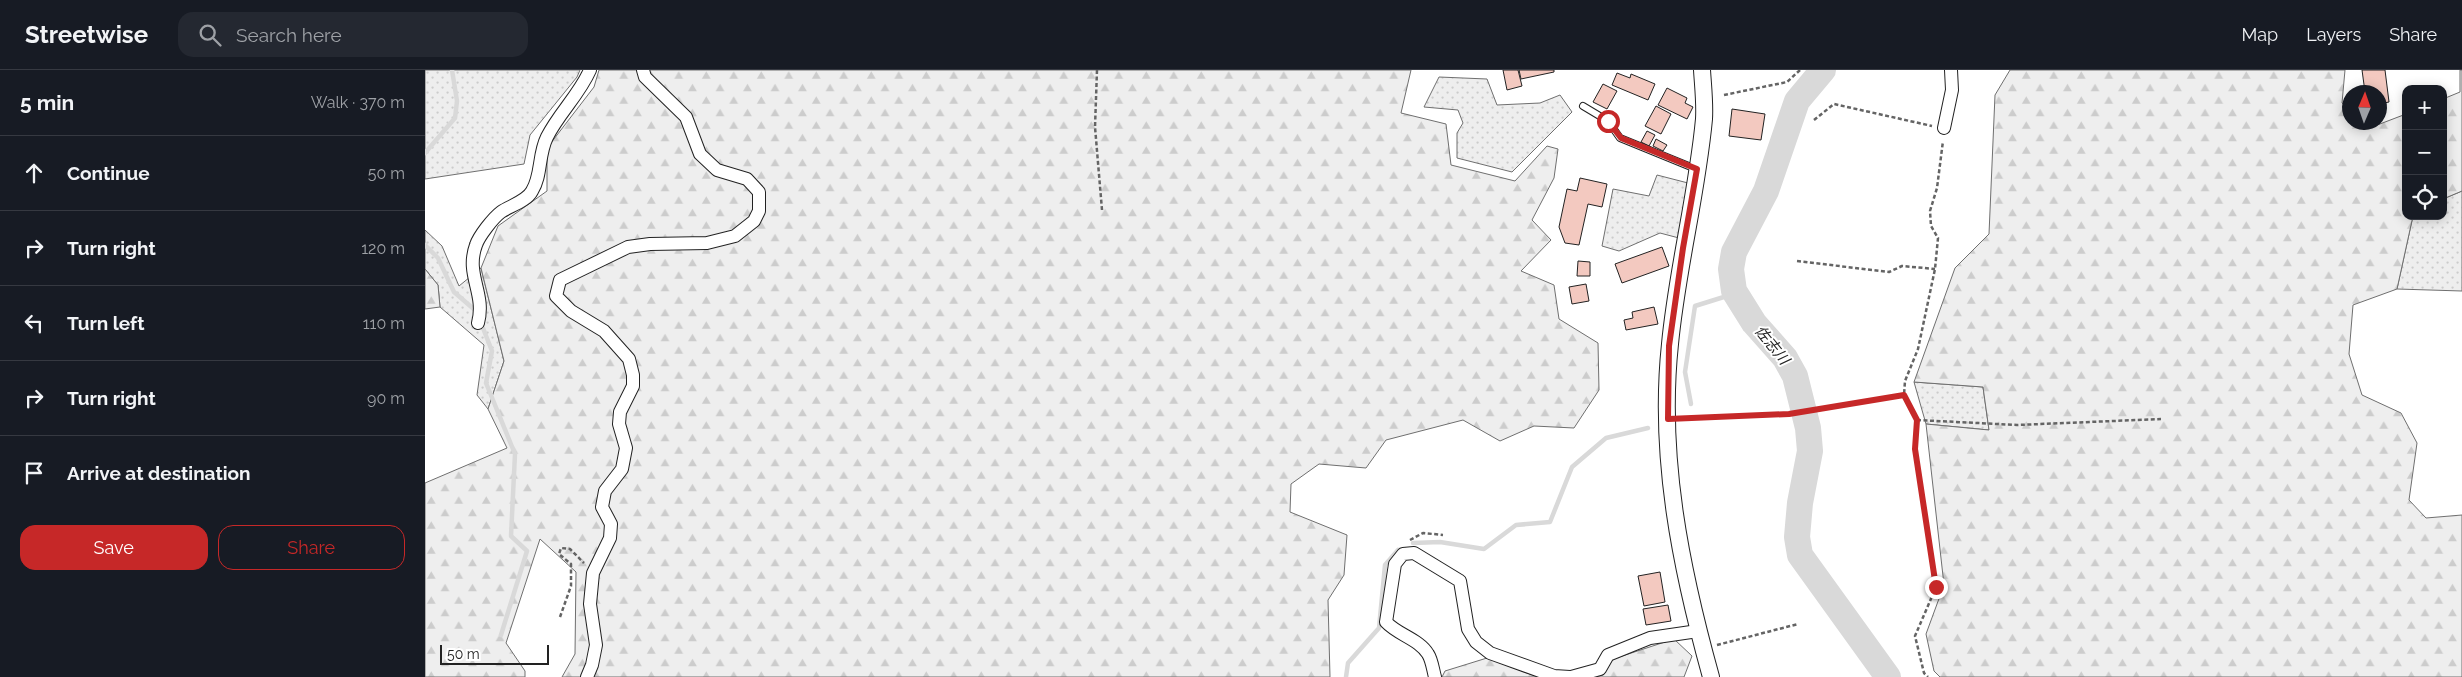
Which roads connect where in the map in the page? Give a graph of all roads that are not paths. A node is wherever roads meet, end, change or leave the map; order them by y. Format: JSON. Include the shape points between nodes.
{"nodes":[{"id":1,"x":590,"y":70,"type":"edge"},
{"id":2,"x":643,"y":70,"type":"edge"},
{"id":3,"x":1702,"y":70,"type":"edge"},
{"id":4,"x":1951,"y":70,"type":"edge"},
{"id":5,"x":1583,"y":106,"type":"dead end"},
{"id":6,"x":1944,"y":128,"type":"road end"},
{"id":7,"x":1697,"y":169,"type":"junction"},
{"id":8,"x":479,"y":323,"type":"dead end"},
{"id":9,"x":1698,"y":631,"type":"junction"},
{"id":10,"x":587,"y":677,"type":"edge"},
{"id":11,"x":1435,"y":677,"type":"edge"},
{"id":12,"x":1571,"y":677,"type":"edge"},
{"id":13,"x":1711,"y":677,"type":"edge"}],
"edges":[{"from":1,"to":8,"type":"street","via":[[583,88],[547,136],[540,155],[538,179],[531,194],[499,214],[476,243],[471,262],[482,309]]},
{"from":2,"to":10,"type":"street","via":[[645,77],[687,117],[700,154],[717,170],[747,179],[759,192],[759,211],[754,221],[735,236],[707,243],[628,247],[560,280],[556,288],[555,296],[571,311],[604,331],[629,359],[633,375],[633,386],[619,424],[626,448],[622,469],[605,491],[602,507],[611,524],[610,538],[593,573],[590,604],[596,645],[593,665]]},
{"from":3,"to":7,"type":"street","via":[[1704,118]]},
{"from":4,"to":6,"type":"street","via":[[1952,90]]},
{"from":5,"to":7,"type":"lane","via":[[1608,121],[1621,138]]},
{"from":7,"to":9,"type":"street","via":[[1669,346],[1668,419],[1671,496],[1679,550]]},
{"from":9,"to":12,"type":"street","via":[[1650,638],[1608,656],[1600,669]]},
{"from":9,"to":13,"type":"street"},
{"from":11,"to":12,"type":"street","via":[[1429,655],[1421,646],[1394,631],[1386,622],[1395,564],[1403,554],[1415,553],[1460,581],[1468,629],[1476,642],[1490,653],[1555,676]]}]}
